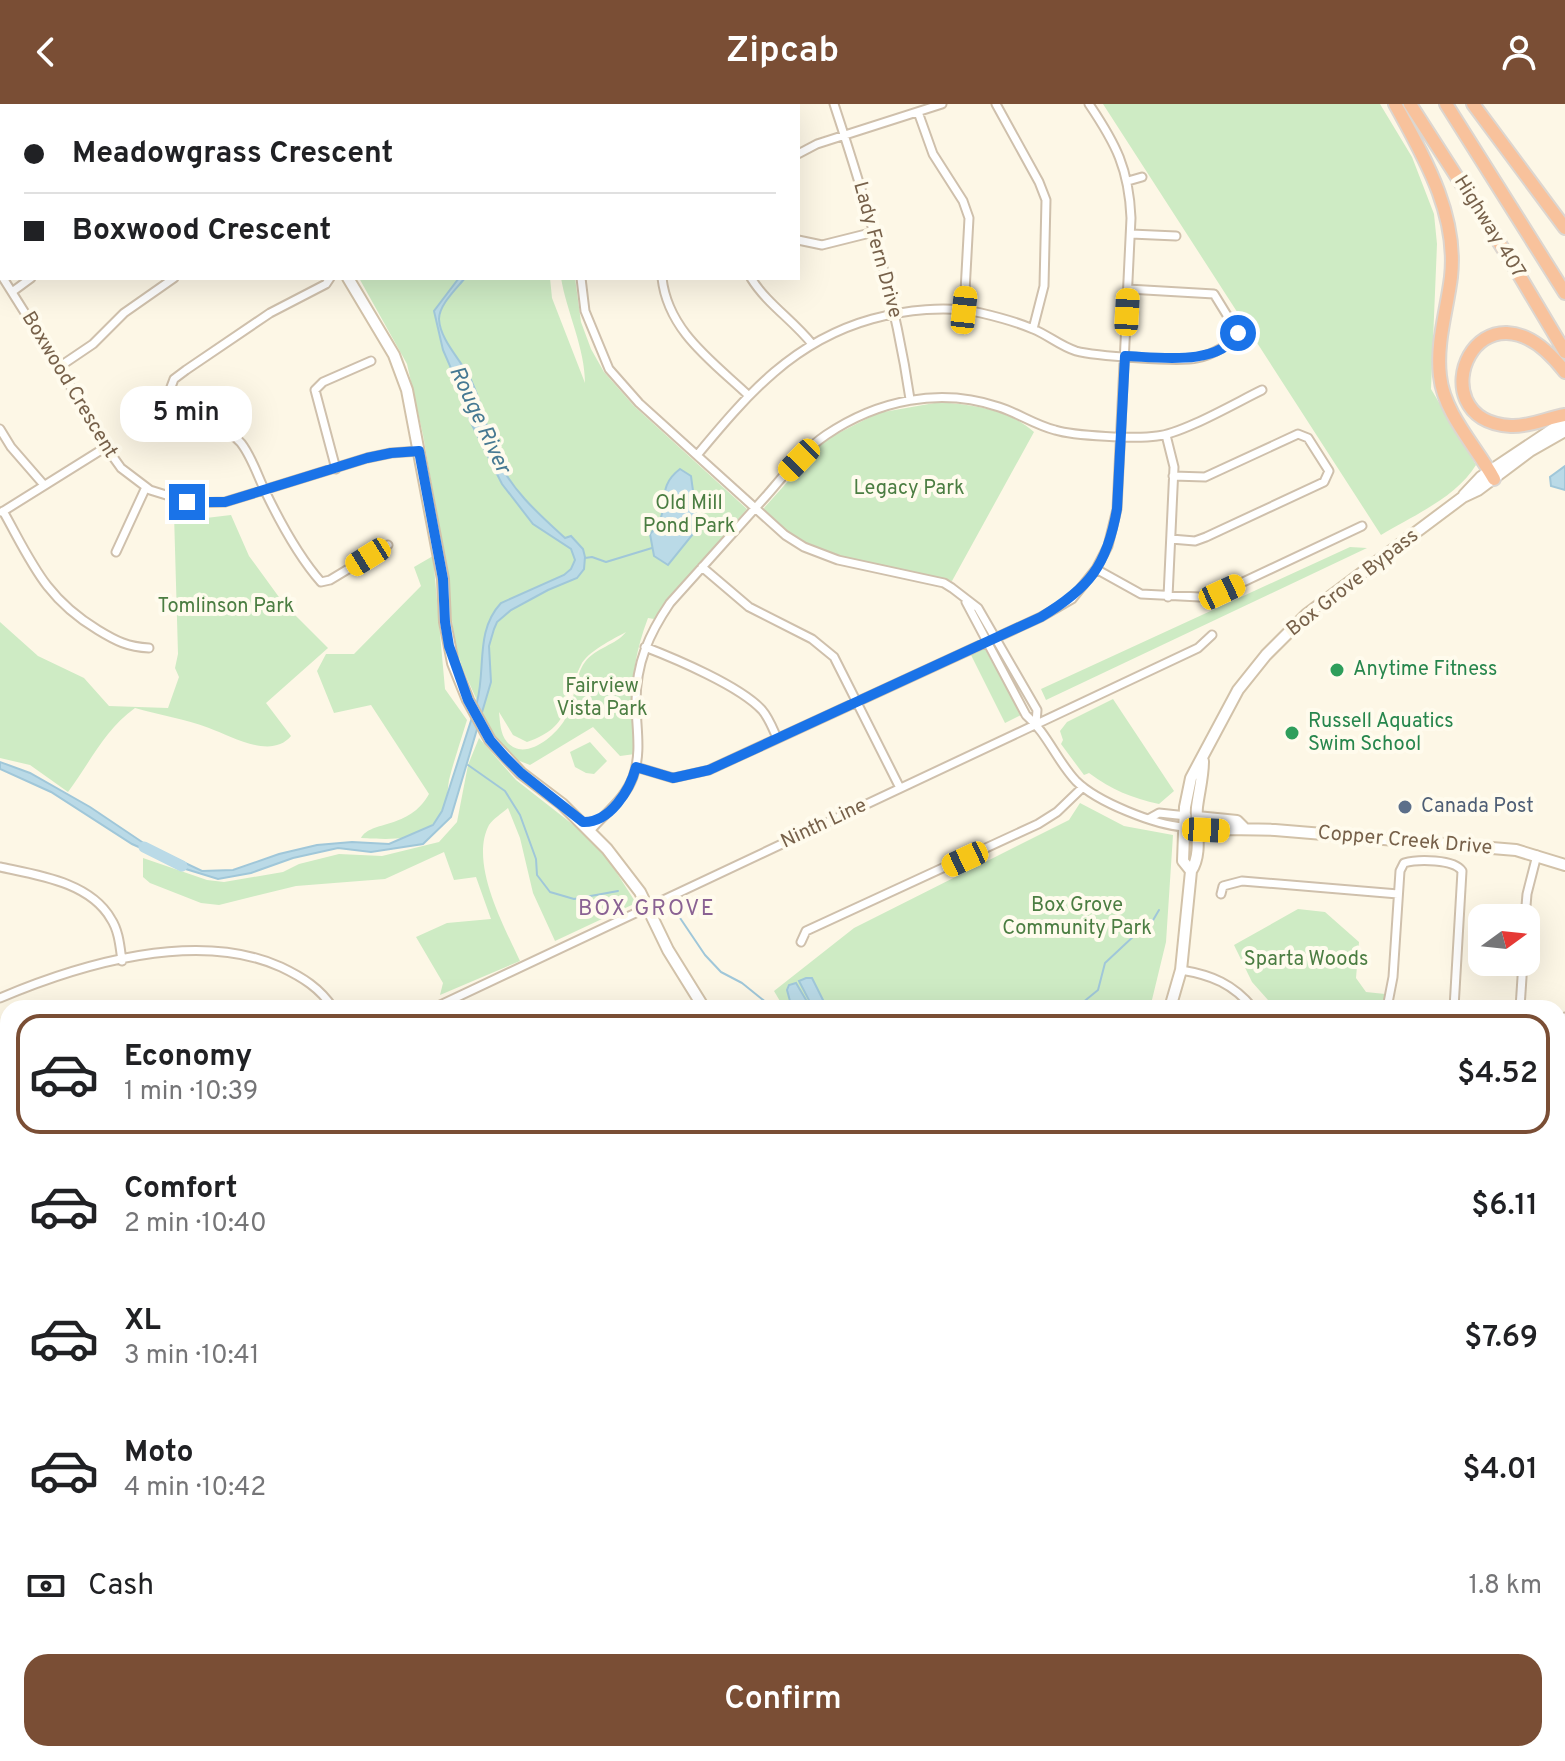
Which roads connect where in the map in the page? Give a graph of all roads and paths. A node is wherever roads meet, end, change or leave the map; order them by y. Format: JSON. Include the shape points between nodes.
{"nodes":[{"id":1,"x":834,"y":104,"type":"edge"},
{"id":2,"x":942,"y":104,"type":"edge"},
{"id":3,"x":996,"y":104,"type":"edge"},
{"id":4,"x":1089,"y":104,"type":"edge"},
{"id":5,"x":1395,"y":104,"type":"edge"},
{"id":6,"x":1410,"y":104,"type":"edge"},
{"id":7,"x":1446,"y":104,"type":"edge"},
{"id":8,"x":1473,"y":104,"type":"edge"},
{"id":9,"x":918,"y":112,"type":"junction"},
{"id":10,"x":844,"y":136,"type":"junction"},
{"id":11,"x":800,"y":153,"type":"edge"},
{"id":12,"x":1142,"y":177,"type":"dead end"},
{"id":13,"x":1128,"y":181,"type":"junction"},
{"id":14,"x":1565,"y":228,"type":"edge"},
{"id":15,"x":874,"y":232,"type":"junction"},
{"id":16,"x":1131,"y":234,"type":"junction"},
{"id":17,"x":1176,"y":236,"type":"dead end"},
{"id":18,"x":800,"y":240,"type":"edge"},
{"id":19,"x":4,"y":280,"type":"edge"},
{"id":20,"x":28,"y":280,"type":"edge"},
{"id":21,"x":171,"y":280,"type":"edge"},
{"id":22,"x":328,"y":280,"type":"edge"},
{"id":23,"x":349,"y":280,"type":"edge"},
{"id":24,"x":581,"y":280,"type":"edge"},
{"id":25,"x":662,"y":280,"type":"edge"},
{"id":26,"x":752,"y":280,"type":"edge"},
{"id":27,"x":1128,"y":289,"type":"junction"},
{"id":28,"x":12,"y":292,"type":"junction"},
{"id":29,"x":1565,"y":293,"type":"edge"},
{"id":30,"x":964,"y":310,"type":"junction"},
{"id":31,"x":895,"y":314,"type":"junction"},
{"id":32,"x":1033,"y":329,"type":"junction"},
{"id":33,"x":812,"y":344,"type":"junction"},
{"id":34,"x":1565,"y":352,"type":"edge"},
{"id":35,"x":1125,"y":356,"type":"junction"},
{"id":36,"x":371,"y":361,"type":"dead end"},
{"id":37,"x":59,"y":367,"type":"junction"},
{"id":38,"x":1565,"y":372,"type":"edge"},
{"id":39,"x":1262,"y":390,"type":"dead end"},
{"id":40,"x":748,"y":395,"type":"junction"},
{"id":41,"x":910,"y":399,"type":"junction"},
{"id":42,"x":1565,"y":418,"type":"edge"},
{"id":43,"x":0,"y":429,"type":"edge"},
{"id":44,"x":1565,"y":431,"type":"edge"},
{"id":45,"x":1120,"y":435,"type":"junction"},
{"id":46,"x":1166,"y":435,"type":"junction"},
{"id":47,"x":106,"y":447,"type":"junction"},
{"id":48,"x":419,"y":451,"type":"junction"},
{"id":49,"x":698,"y":454,"type":"junction"},
{"id":50,"x":336,"y":469,"type":"junction"},
{"id":51,"x":1492,"y":475,"type":"junction"},
{"id":52,"x":1173,"y":476,"type":"junction"},
{"id":53,"x":44,"y":485,"type":"junction"},
{"id":54,"x":146,"y":487,"type":"junction"},
{"id":55,"x":265,"y":491,"type":"junction"},
{"id":56,"x":755,"y":508,"type":"junction"},
{"id":57,"x":1,"y":512,"type":"edge"},
{"id":58,"x":1362,"y":526,"type":"dead end"},
{"id":59,"x":1171,"y":539,"type":"junction"},
{"id":60,"x":388,"y":545,"type":"dead end"},
{"id":61,"x":116,"y":552,"type":"dead end"},
{"id":62,"x":702,"y":567,"type":"junction"},
{"id":63,"x":1096,"y":569,"type":"junction"},
{"id":64,"x":1168,"y":597,"type":"junction"},
{"id":65,"x":965,"y":600,"type":"junction"},
{"id":66,"x":1212,"y":635,"type":"dead end"},
{"id":67,"x":995,"y":637,"type":"junction"},
{"id":68,"x":986,"y":641,"type":"junction"},
{"id":69,"x":645,"y":647,"type":"junction"},
{"id":70,"x":149,"y":648,"type":"dead end"},
{"id":71,"x":858,"y":700,"type":"junction"},
{"id":72,"x":1036,"y":723,"type":"junction"},
{"id":73,"x":777,"y":738,"type":"junction"},
{"id":74,"x":1203,"y":759,"type":"junction"},
{"id":75,"x":636,"y":767,"type":"junction"},
{"id":76,"x":1083,"y":787,"type":"junction"},
{"id":77,"x":900,"y":788,"type":"junction"},
{"id":78,"x":1184,"y":821,"type":"junction"},
{"id":79,"x":1197,"y":823,"type":"junction"},
{"id":80,"x":586,"y":826,"type":"junction"},
{"id":81,"x":1537,"y":855,"type":"junction"},
{"id":82,"x":1565,"y":865,"type":"edge"},
{"id":83,"x":0,"y":867,"type":"edge"},
{"id":84,"x":1191,"y":871,"type":"junction"},
{"id":85,"x":1221,"y":894,"type":"dead end"},
{"id":86,"x":1398,"y":894,"type":"junction"},
{"id":87,"x":1526,"y":904,"type":"edge"},
{"id":88,"x":648,"y":908,"type":"junction"},
{"id":89,"x":801,"y":942,"type":"dead end"},
{"id":90,"x":122,"y":961,"type":"junction"},
{"id":91,"x":1181,"y":970,"type":"junction"},
{"id":92,"x":1522,"y":976,"type":"edge"},
{"id":93,"x":0,"y":998,"type":"edge"},
{"id":94,"x":327,"y":1000,"type":"edge"},
{"id":95,"x":451,"y":1000,"type":"edge"},
{"id":96,"x":699,"y":1000,"type":"edge"},
{"id":97,"x":1172,"y":1000,"type":"edge"},
{"id":98,"x":1245,"y":1000,"type":"edge"},
{"id":99,"x":1389,"y":1000,"type":"edge"},
{"id":100,"x":1454,"y":1000,"type":"edge"},
{"id":101,"x":1521,"y":1000,"type":"edge"}],
"edges":[{"from":1,"to":10,"type":"street","name":"Lady Fern Drive"},
{"from":2,"to":9,"type":"street"},
{"from":3,"to":32,"type":"street","via":[[1046,200],[1044,286]]},
{"from":4,"to":13,"type":"street","via":[[1109,134]]},
{"from":5,"to":51,"type":"highway","via":[[1442,198],[1449,236],[1451,274],[1440,378],[1462,429]]},
{"from":6,"to":34,"type":"highway","name":"Highway 407"},
{"from":7,"to":29,"type":"highway","name":"Highway 407"},
{"from":8,"to":14,"type":"highway"},
{"from":9,"to":10,"type":"street"},
{"from":9,"to":30,"type":"street","via":[[933,154],[969,218]]},
{"from":10,"to":11,"type":"street"},
{"from":10,"to":15,"type":"street","name":"Lady Fern Drive"},
{"from":12,"to":13,"type":"street"},
{"from":13,"to":16,"type":"street"},
{"from":15,"to":18,"type":"street","via":[[822,245]]},
{"from":15,"to":31,"type":"street","name":"Lady Fern Drive"},
{"from":16,"to":17,"type":"street"},
{"from":16,"to":27,"type":"street"},
{"from":19,"to":28,"type":"street","name":"Boxwood Crescent"},
{"from":20,"to":28,"type":"street"},
{"from":21,"to":37,"type":"street"},
{"from":22,"to":55,"type":"street","via":[[242,331],[171,384],[186,410],[240,443]]},
{"from":23,"to":48,"type":"main road","via":[[394,355]]},
{"from":24,"to":49,"type":"street","via":[[585,311],[609,369]]},
{"from":25,"to":40,"type":"street","via":[[665,301],[682,332]]},
{"from":26,"to":33,"type":"street"},
{"from":27,"to":35,"type":"street"},
{"from":27,"to":35,"type":"street","via":[[1214,294],[1238,333],[1195,358]]},
{"from":28,"to":37,"type":"street","name":"Boxwood Crescent"},
{"from":30,"to":31,"type":"street"},
{"from":30,"to":32,"type":"street"},
{"from":31,"to":33,"type":"street"},
{"from":31,"to":41,"type":"street","name":"Lady Fern Drive"},
{"from":32,"to":35,"type":"street","via":[[1080,352]]},
{"from":33,"to":40,"type":"street"},
{"from":35,"to":45,"type":"street"},
{"from":36,"to":50,"type":"street","via":[[315,390]]},
{"from":37,"to":47,"type":"street","name":"Boxwood Crescent"},
{"from":38,"to":42,"type":"highway","via":[[1538,342],[1517,332],[1495,333],[1477,344],[1465,361],[1461,381],[1465,399],[1494,423],[1513,426]]},
{"from":39,"to":46,"type":"street"},
{"from":40,"to":49,"type":"street"},
{"from":41,"to":45,"type":"street","via":[[978,400],[1056,431]]},
{"from":41,"to":56,"type":"street","via":[[866,413],[824,436]]},
{"from":42,"to":51,"type":"main road"},
{"from":43,"to":53,"type":"street"},
{"from":44,"to":51,"type":"main road"},
{"from":45,"to":46,"type":"street"},
{"from":45,"to":63,"type":"street","via":[[1113,534]]},
{"from":46,"to":52,"type":"street"},
{"from":47,"to":53,"type":"street"},
{"from":47,"to":54,"type":"street","name":"Boxwood Crescent","via":[[121,468]]},
{"from":48,"to":50,"type":"street","name":"Boxwood Crescent"},
{"from":48,"to":80,"type":"main road","via":[[443,579],[449,646],[468,700],[490,740]]},
{"from":49,"to":56,"type":"street"},
{"from":50,"to":55,"type":"street","name":"Boxwood Crescent"},
{"from":51,"to":74,"type":"main road","name":"Box Grove Bypass","via":[[1473,483],[1463,497],[1307,614],[1238,690]]},
{"from":52,"to":59,"type":"street"},
{"from":52,"to":59,"type":"street","via":[[1205,477],[1298,434],[1308,438],[1329,471],[1324,482],[1206,537]]},
{"from":53,"to":57,"type":"street"},
{"from":54,"to":55,"type":"street","name":"Boxwood Crescent","via":[[187,502],[209,503]]},
{"from":54,"to":61,"type":"street"},
{"from":55,"to":60,"type":"street","via":[[321,582]]},
{"from":56,"to":62,"type":"street"},
{"from":56,"to":65,"type":"street","via":[[804,547],[838,560],[944,583]]},
{"from":57,"to":70,"type":"street","via":[[58,600],[121,644]]},
{"from":58,"to":64,"type":"street","via":[[1222,592]]},
{"from":59,"to":64,"type":"street"},
{"from":62,"to":69,"type":"street","via":[[670,603]]},
{"from":62,"to":71,"type":"street","via":[[749,607],[827,650]]},
{"from":63,"to":64,"type":"street","via":[[1141,594]]},
{"from":63,"to":67,"type":"street","via":[[1072,599]]},
{"from":65,"to":67,"type":"street","via":[[978,608]]},
{"from":65,"to":68,"type":"street"},
{"from":66,"to":72,"type":"street","name":"Ninth Line","via":[[1198,648]]},
{"from":67,"to":68,"type":"street"},
{"from":67,"to":72,"type":"street","via":[[1037,710]]},
{"from":68,"to":71,"type":"street"},
{"from":68,"to":72,"type":"street","via":[[1026,715]]},
{"from":69,"to":73,"type":"street","via":[[684,662],[752,701]]},
{"from":69,"to":75,"type":"street","via":[[637,685]]},
{"from":71,"to":73,"type":"street"},
{"from":71,"to":77,"type":"street"},
{"from":72,"to":76,"type":"street"},
{"from":72,"to":77,"type":"street","name":"Ninth Line"},
{"from":73,"to":75,"type":"street","via":[[685,777]]},
{"from":74,"to":78,"type":"main road","name":"Box Grove Bypass","via":[[1191,778]]},
{"from":74,"to":79,"type":"main road","name":"Box Grove Bypass"},
{"from":75,"to":80,"type":"street","via":[[625,793]]},
{"from":76,"to":78,"type":"street","via":[[1157,824]]},
{"from":76,"to":89,"type":"street","via":[[1038,824],[806,931]]},
{"from":77,"to":88,"type":"street","name":"Ninth Line"},
{"from":78,"to":79,"type":"main road","name":"Copper Creek Drive"},
{"from":78,"to":84,"type":"main road","name":"Box Grove Bypass","via":[[1183,861]]},
{"from":79,"to":81,"type":"main road","name":"Copper Creek Drive","via":[[1236,831]]},
{"from":79,"to":84,"type":"main road","name":"Box Grove Bypass"},
{"from":80,"to":88,"type":"main road"},
{"from":81,"to":82,"type":"main road","name":"Copper Creek Drive"},
{"from":81,"to":87,"type":"street"},
{"from":83,"to":90,"type":"street","via":[[64,883],[101,906],[112,920]]},
{"from":84,"to":91,"type":"main road","name":"Box Grove Bypass"},
{"from":85,"to":86,"type":"street","via":[[1223,886],[1242,881]]},
{"from":86,"to":99,"type":"street"},
{"from":86,"to":100,"type":"street","via":[[1400,871],[1408,861],[1455,864],[1462,871]]},
{"from":88,"to":95,"type":"street","name":"Ninth Line"},
{"from":88,"to":96,"type":"main road"},
{"from":90,"to":93,"type":"street","via":[[58,976]]},
{"from":90,"to":94,"type":"street","via":[[197,949],[239,953],[297,975]]},
{"from":91,"to":97,"type":"main road","name":"Box Grove Bypass"},
{"from":91,"to":98,"type":"street","via":[[1223,981]]},
{"from":92,"to":101,"type":"street"}]}
